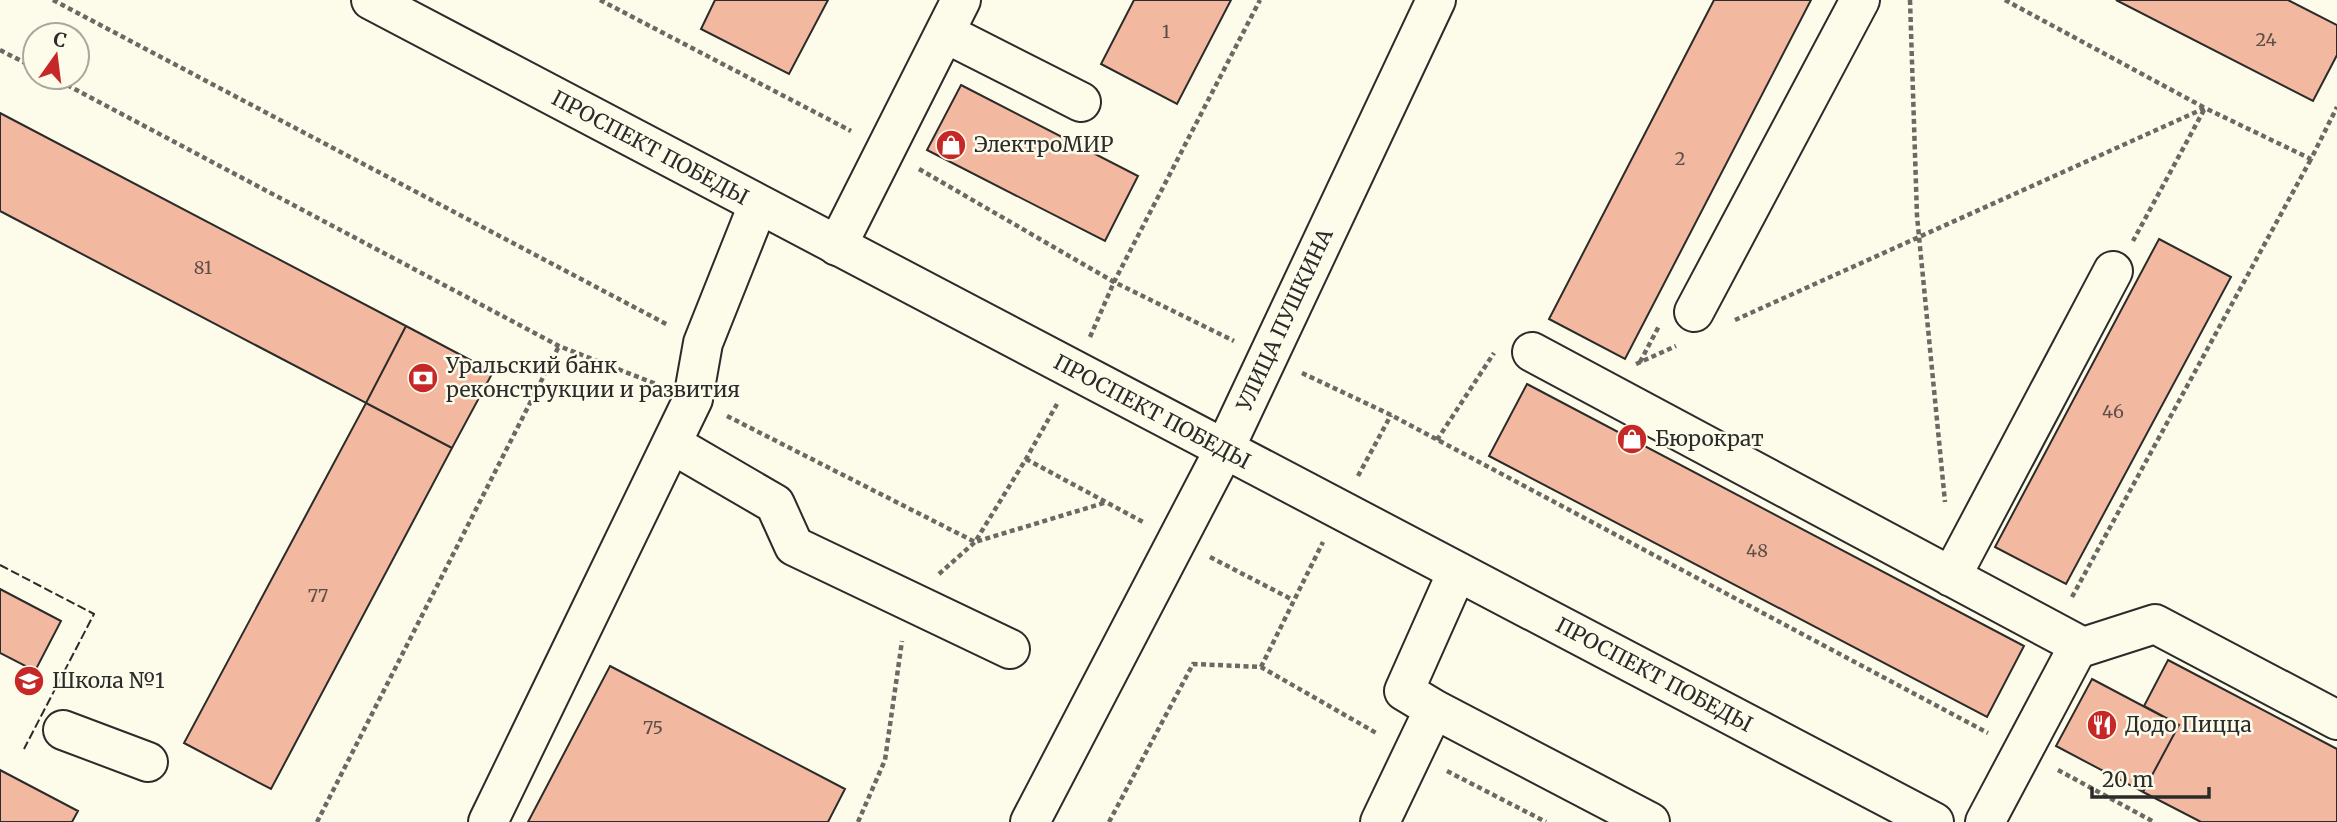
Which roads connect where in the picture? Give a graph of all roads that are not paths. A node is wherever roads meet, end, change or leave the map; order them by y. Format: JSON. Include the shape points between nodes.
{"nodes":[{"id":1,"x":371,"y":0,"type":"edge"},
{"id":2,"x":1436,"y":0,"type":"edge"},
{"id":3,"x":1860,"y":0,"type":"edge"},
{"id":4,"x":953,"y":16,"type":"edge"},
{"id":5,"x":1081,"y":102,"type":"dead end"},
{"id":6,"x":758,"y":205,"type":"junction"},
{"id":7,"x":837,"y":246,"type":"junction"},
{"id":8,"x":2113,"y":271,"type":"dead end"},
{"id":9,"x":1700,"y":327,"type":"road end"},
{"id":10,"x":1532,"y":352,"type":"dead end"},
{"id":11,"x":672,"y":444,"type":"junction"},
{"id":12,"x":1224,"y":450,"type":"junction"},
{"id":13,"x":1457,"y":572,"type":"junction"},
{"id":14,"x":1951,"y":577,"type":"junction"},
{"id":15,"x":2065,"y":640,"type":"junction"},
{"id":16,"x":1010,"y":649,"type":"dead end"},
{"id":17,"x":1434,"y":709,"type":"junction"},
{"id":18,"x":2337,"y":720,"type":"edge"},
{"id":19,"x":63,"y":730,"type":"dead end"},
{"id":20,"x":148,"y":762,"type":"dead end"},
{"id":21,"x":488,"y":822,"type":"edge"},
{"id":22,"x":1030,"y":822,"type":"edge"},
{"id":23,"x":1380,"y":822,"type":"edge"},
{"id":24,"x":1650,"y":822,"type":"edge"},
{"id":25,"x":1934,"y":822,"type":"edge"},
{"id":26,"x":1985,"y":822,"type":"edge"}],
"edges":[{"from":1,"to":6,"type":"main road","name":"ПРОСПЕКТ ПОБЕДЫ"},
{"from":2,"to":12,"type":"main road","name":"УЛИЦА ПУШКИНА"},
{"from":3,"to":9,"type":"main road"},
{"from":4,"to":5,"type":"main road"},
{"from":4,"to":7,"type":"main road"},
{"from":6,"to":7,"type":"main road","name":"ПРОСПЕКТ ПОБЕДЫ"},
{"from":6,"to":11,"type":"main road","via":[[703,343],[693,399]]},
{"from":7,"to":12,"type":"main road","name":"ПРОСПЕКТ ПОБЕДЫ"},
{"from":8,"to":14,"type":"main road"},
{"from":10,"to":14,"type":"main road"},
{"from":11,"to":16,"type":"main road","via":[[775,505],[794,547]]},
{"from":11,"to":21,"type":"main road"},
{"from":12,"to":13,"type":"main road","name":"ПРОСПЕКТ ПОБЕДЫ"},
{"from":12,"to":22,"type":"main road","name":"УЛИЦА ПУШКИНА"},
{"from":13,"to":17,"type":"main road","via":[[1404,691]]},
{"from":13,"to":25,"type":"main road","name":"ПРОСПЕКТ ПОБЕДЫ"},
{"from":14,"to":15,"type":"main road"},
{"from":15,"to":18,"type":"main road","via":[[2155,624]]},
{"from":15,"to":26,"type":"main road","via":[[2024,752]]},
{"from":17,"to":23,"type":"main road"},
{"from":17,"to":24,"type":"main road"},
{"from":19,"to":20,"type":"main road"}]}
